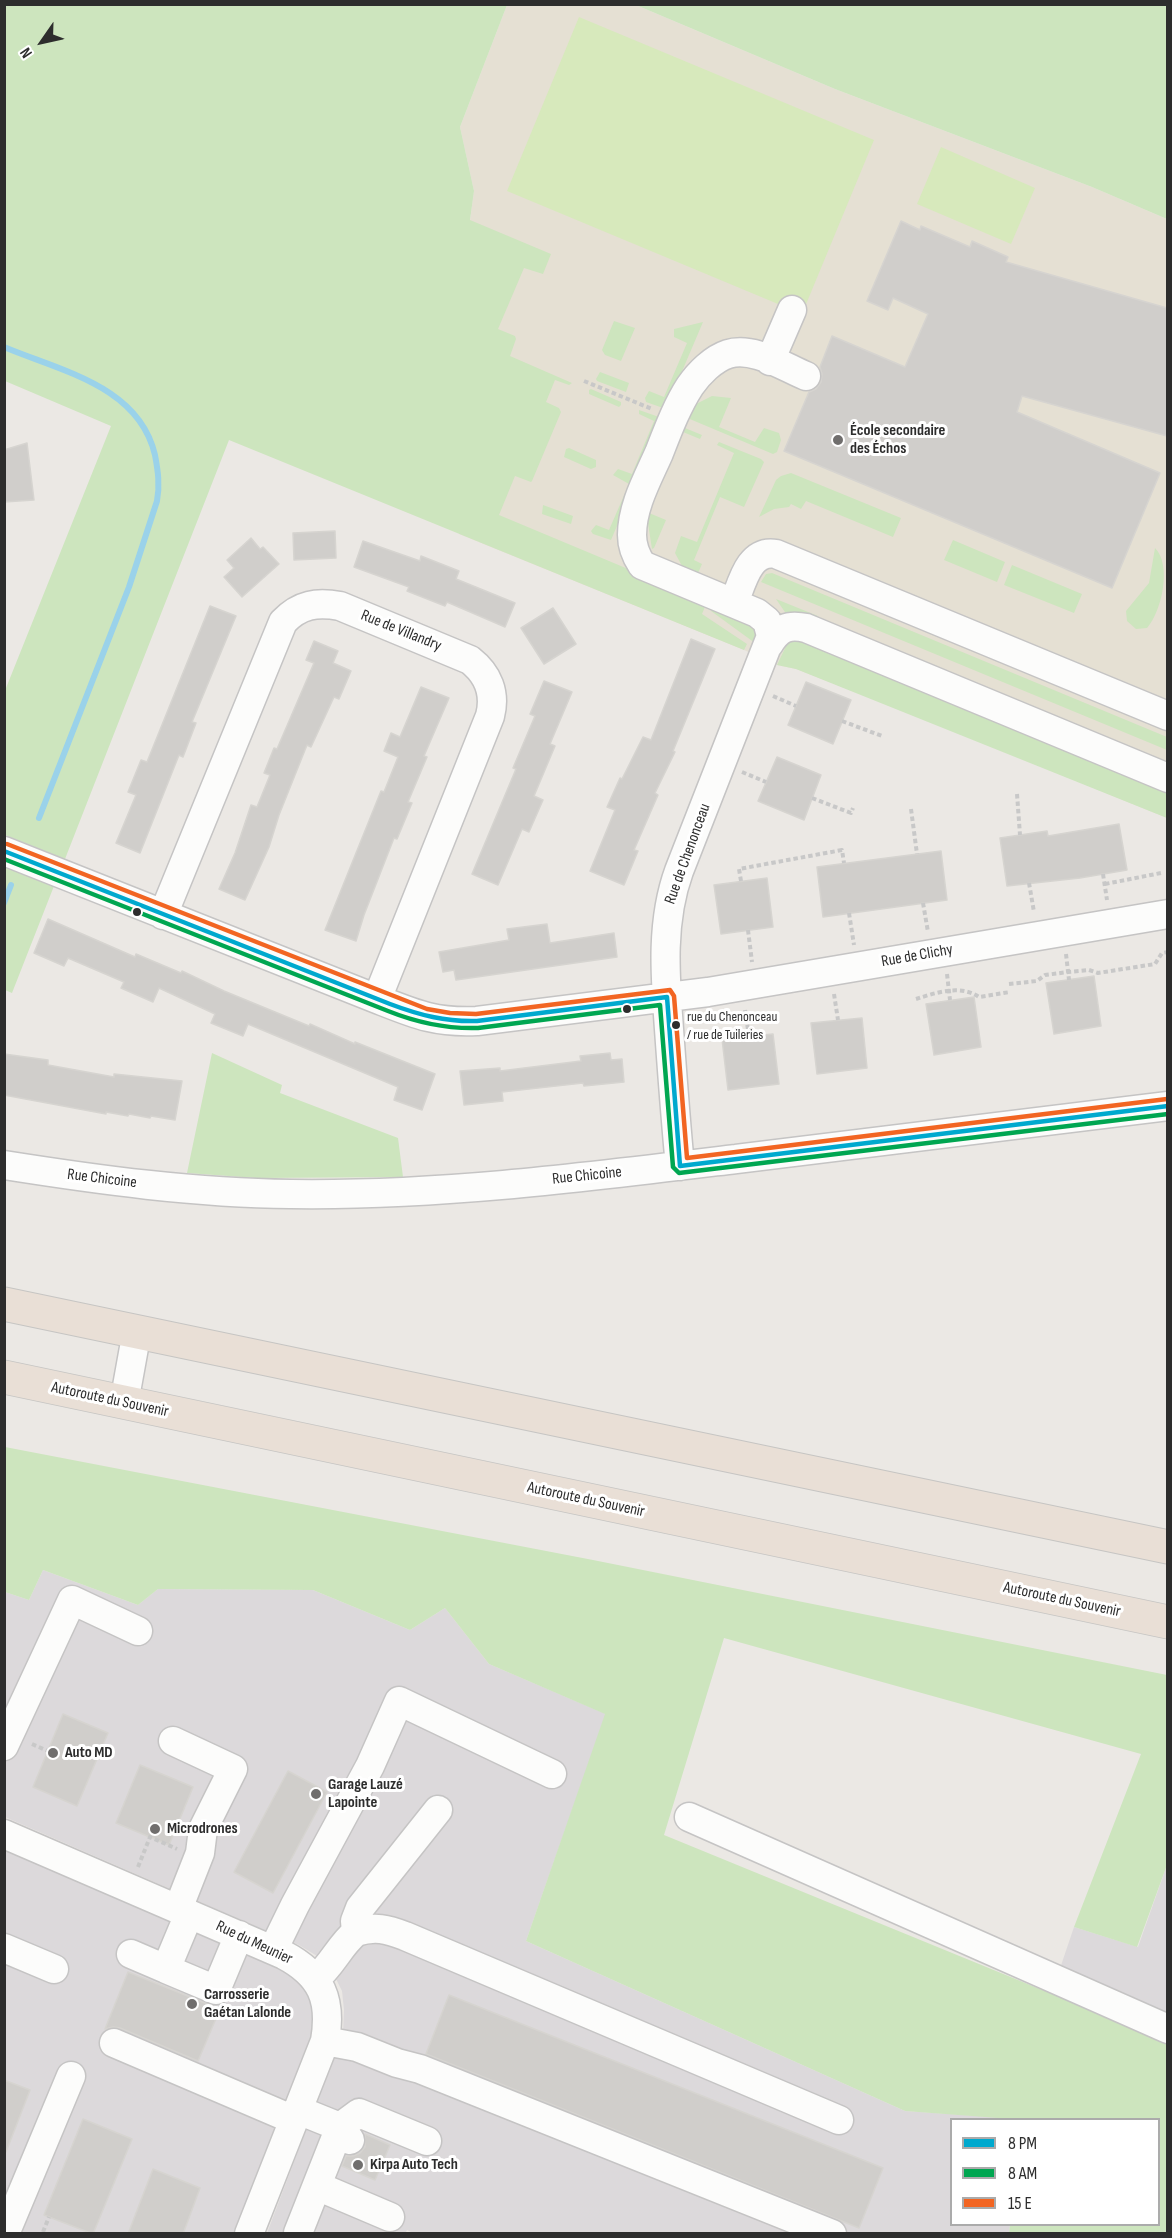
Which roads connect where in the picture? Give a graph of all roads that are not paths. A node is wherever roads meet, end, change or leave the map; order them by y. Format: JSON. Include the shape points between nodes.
{"nodes":[{"id":1,"x":792,"y":310,"type":"dead end"},
{"id":2,"x":770,"y":361,"type":"junction"},
{"id":3,"x":806,"y":376,"type":"dead end"},
{"id":4,"x":734,"y":603,"type":"junction"},
{"id":5,"x":766,"y":652,"type":"junction"},
{"id":6,"x":1167,"y":716,"type":"edge"},
{"id":7,"x":1167,"y":778,"type":"edge"},
{"id":8,"x":4,"y":851,"type":"edge"},
{"id":9,"x":1167,"y":914,"type":"edge"},
{"id":10,"x":163,"y":915,"type":"junction"},
{"id":11,"x":667,"y":997,"type":"junction"},
{"id":12,"x":376,"y":999,"type":"junction"},
{"id":13,"x":1167,"y":1106,"type":"edge"},
{"id":14,"x":4,"y":1165,"type":"edge"},
{"id":15,"x":680,"y":1166,"type":"junction"},
{"id":16,"x":4,"y":1304,"type":"edge"},
{"id":17,"x":137,"y":1331,"type":"junction"},
{"id":18,"x":4,"y":1377,"type":"edge"},
{"id":19,"x":124,"y":1403,"type":"junction"},
{"id":20,"x":1167,"y":1547,"type":"edge"},
{"id":21,"x":1167,"y":1622,"type":"edge"},
{"id":22,"x":138,"y":1631,"type":"dead end"},
{"id":23,"x":173,"y":1741,"type":"dead end"},
{"id":24,"x":4,"y":1746,"type":"edge"},
{"id":25,"x":552,"y":1774,"type":"dead end"},
{"id":26,"x":438,"y":1810,"type":"dead end"},
{"id":27,"x":689,"y":1817,"type":"dead end"},
{"id":28,"x":4,"y":1834,"type":"edge"},
{"id":29,"x":184,"y":1911,"type":"junction"},
{"id":30,"x":356,"y":1932,"type":"junction"},
{"id":31,"x":239,"y":1935,"type":"junction"},
{"id":32,"x":4,"y":1948,"type":"edge"},
{"id":33,"x":273,"y":1950,"type":"junction"},
{"id":34,"x":131,"y":1954,"type":"dead end"},
{"id":35,"x":54,"y":1969,"type":"dead end"},
{"id":36,"x":166,"y":1969,"type":"junction"},
{"id":37,"x":315,"y":1979,"type":"junction"},
{"id":38,"x":1167,"y":2029,"type":"edge"},
{"id":39,"x":325,"y":2041,"type":"junction"},
{"id":40,"x":114,"y":2043,"type":"dead end"},
{"id":41,"x":71,"y":2076,"type":"dead end"},
{"id":42,"x":296,"y":2115,"type":"junction"},
{"id":43,"x":839,"y":2120,"type":"dead end"},
{"id":44,"x":345,"y":2134,"type":"junction"},
{"id":45,"x":427,"y":2141,"type":"dead end"},
{"id":46,"x":317,"y":2186,"type":"junction"},
{"id":47,"x":390,"y":2217,"type":"dead end"},
{"id":48,"x":298,"y":2233,"type":"edge"},
{"id":49,"x":5,"y":2234,"type":"edge"},
{"id":50,"x":249,"y":2234,"type":"edge"},
{"id":51,"x":832,"y":2234,"type":"edge"}],
"edges":[{"from":1,"to":2,"type":"street"},
{"from":2,"to":3,"type":"street"},
{"from":2,"to":4,"type":"street","via":[[736,352],[704,369],[690,386],[674,418],[635,512],[634,550],[642,565]]},
{"from":4,"to":5,"type":"street","via":[[764,618],[770,629]]},
{"from":4,"to":6,"type":"street","via":[[753,561],[762,554],[776,554]]},
{"from":5,"to":7,"type":"street","via":[[784,627],[813,631]]},
{"from":5,"to":11,"type":"street","name":"Rue de Chenonceau","via":[[673,888],[666,922]]},
{"from":8,"to":10,"type":"street","name":"Rue de Clichy"},
{"from":9,"to":11,"type":"street","name":"Rue de Clichy"},
{"from":10,"to":12,"type":"street","name":"Rue de Clichy"},
{"from":10,"to":12,"type":"street","name":"Rue de Villandry","via":[[284,622],[301,607],[325,603],[340,606],[470,660],[485,675],[492,696],[490,716]]},
{"from":11,"to":12,"type":"street","name":"Rue de Clichy","via":[[459,1022],[432,1019]]},
{"from":11,"to":15,"type":"street","name":"Rue de Chenonceau"},
{"from":13,"to":15,"type":"street","name":"Rue Chicoine"},
{"from":14,"to":15,"type":"street","name":"Rue Chicoine","via":[[136,1184],[288,1194],[442,1190]]},
{"from":16,"to":17,"type":"highway"},
{"from":17,"to":19,"type":"street"},
{"from":17,"to":20,"type":"highway"},
{"from":18,"to":19,"type":"highway","name":"Autoroute du Souvenir"},
{"from":19,"to":21,"type":"highway","name":"Autoroute du Souvenir"},
{"from":22,"to":24,"type":"street","via":[[72,1600]]},
{"from":23,"to":29,"type":"street","via":[[233,1769],[203,1829]]},
{"from":25,"to":33,"type":"street","via":[[399,1701],[370,1766]]},
{"from":26,"to":30,"type":"street","via":[[360,1908]]},
{"from":27,"to":38,"type":"street"},
{"from":28,"to":29,"type":"street","name":"Rue du Meunier"},
{"from":29,"to":31,"type":"street","name":"Rue du Meunier"},
{"from":29,"to":36,"type":"street"},
{"from":30,"to":37,"type":"street"},
{"from":30,"to":43,"type":"street","via":[[370,1927],[385,1928]]},
{"from":31,"to":33,"type":"street","name":"Rue du Meunier"},
{"from":31,"to":36,"type":"street","via":[[216,1990]]},
{"from":32,"to":35,"type":"street"},
{"from":33,"to":37,"type":"street","name":"Rue du Meunier","via":[[304,1967]]},
{"from":34,"to":36,"type":"street"},
{"from":37,"to":39,"type":"street","name":"Rue du Meunier","via":[[327,2004]]},
{"from":39,"to":42,"type":"street","name":"Rue du Meunier"},
{"from":39,"to":51,"type":"street","via":[[357,2047],[420,2069]]},
{"from":40,"to":42,"type":"street"},
{"from":41,"to":49,"type":"street"},
{"from":42,"to":44,"type":"street"},
{"from":42,"to":50,"type":"street","name":"Rue du Meunier"},
{"from":44,"to":45,"type":"street","via":[[359,2113]]},
{"from":44,"to":46,"type":"street"},
{"from":46,"to":47,"type":"street"},
{"from":46,"to":48,"type":"street"}]}
